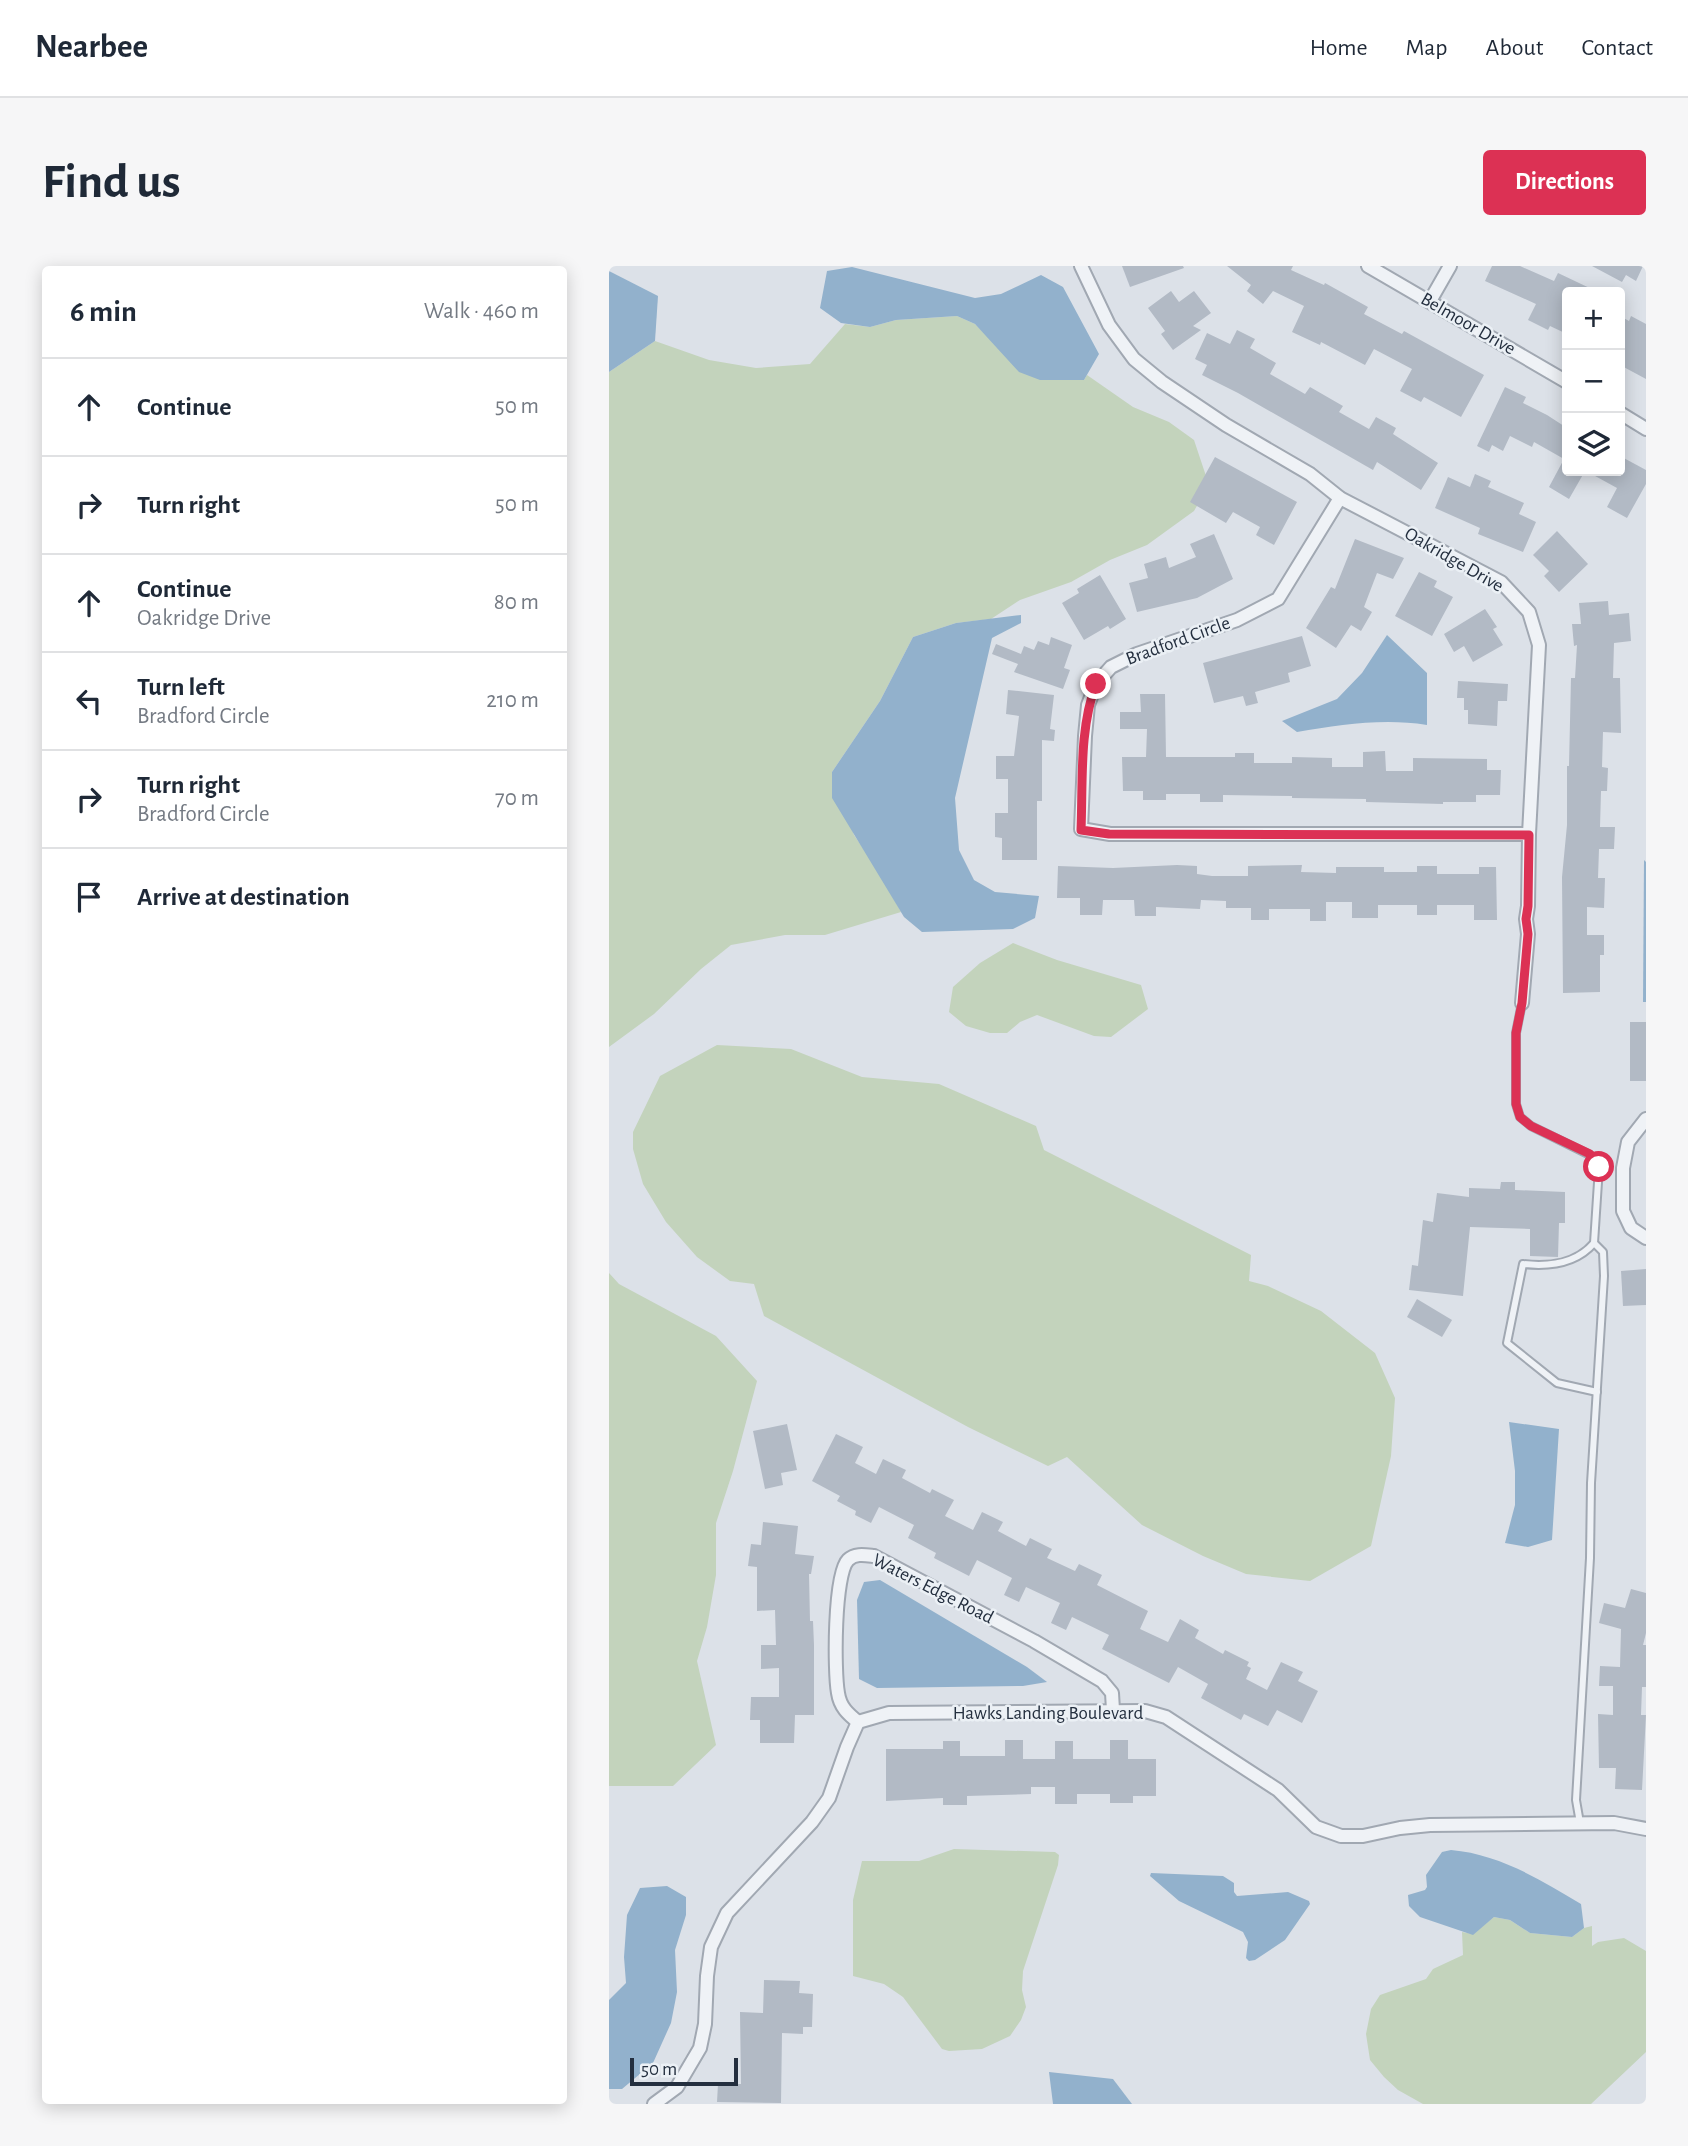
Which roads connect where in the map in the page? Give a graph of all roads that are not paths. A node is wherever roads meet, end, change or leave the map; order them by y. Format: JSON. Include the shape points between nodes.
{"nodes":[{"id":1,"x":1081,"y":266,"type":"edge"},
{"id":2,"x":1368,"y":266,"type":"edge"},
{"id":3,"x":1450,"y":266,"type":"edge"},
{"id":4,"x":1430,"y":301,"type":"junction"},
{"id":5,"x":1562,"y":379,"type":"edge"},
{"id":6,"x":1625,"y":416,"type":"edge"},
{"id":7,"x":1646,"y":429,"type":"edge"},
{"id":8,"x":1340,"y":498,"type":"junction"},
{"id":9,"x":1529,"y":835,"type":"junction"},
{"id":10,"x":1522,"y":1003,"type":"joint"},
{"id":11,"x":1646,"y":1119,"type":"edge"},
{"id":12,"x":1646,"y":1238,"type":"edge"},
{"id":13,"x":1594,"y":1243,"type":"junction"},
{"id":14,"x":1597,"y":1392,"type":"junction"},
{"id":15,"x":1113,"y":1710,"type":"junction"},
{"id":16,"x":858,"y":1722,"type":"junction"},
{"id":17,"x":1580,"y":1823,"type":"junction"},
{"id":18,"x":1646,"y":1829,"type":"edge"},
{"id":19,"x":654,"y":2104,"type":"edge"}],
"edges":[{"from":1,"to":8,"type":"street","name":"Oakridge Drive","via":[[1109,325],[1134,359]]},
{"from":2,"to":4,"type":"street","name":"Belmoor Drive"},
{"from":3,"to":4,"type":"street"},
{"from":4,"to":5,"type":"street","name":"Belmoor Drive"},
{"from":6,"to":7,"type":"street"},
{"from":8,"to":9,"type":"street","name":"Oakridge Drive","via":[[1501,582],[1529,612],[1539,645]]},
{"from":8,"to":9,"type":"street","name":"Bradford Circle","via":[[1278,599],[1237,620],[1137,654],[1111,667],[1096,684],[1088,705],[1081,830],[1109,834]]},
{"from":9,"to":10,"type":"street","name":"Oakridge Drive"},
{"from":10,"to":13,"type":"lane","via":[[1516,1033],[1516,1104],[1520,1117],[1531,1126],[1590,1154],[1599,1167]]},
{"from":11,"to":12,"type":"street","via":[[1628,1142],[1623,1168],[1623,1211],[1631,1228]]},
{"from":13,"to":14,"type":"lane","via":[[1603,1252],[1604,1276]]},
{"from":13,"to":14,"type":"lane","via":[[1561,1264],[1523,1264],[1507,1343],[1557,1383]]},
{"from":14,"to":17,"type":"lane","via":[[1576,1800]]},
{"from":15,"to":16,"type":"street","name":"Hawks Landing Boulevard","via":[[889,1713]]},
{"from":15,"to":16,"type":"street","name":"Waters Edge Road","via":[[1112,1693],[1102,1681],[874,1556],[861,1554],[849,1559],[839,1582],[838,1694],[845,1712]]},
{"from":15,"to":17,"type":"street","name":"Hawks Landing Boulevard","via":[[1166,1717],[1278,1790],[1316,1827],[1341,1836],[1430,1825]]},
{"from":16,"to":19,"type":"street","via":[[829,1798],[727,1913],[711,1947],[699,2048],[677,2087]]},
{"from":17,"to":18,"type":"street","name":"Hawks Landing Boulevard","via":[[1614,1822]]}]}
